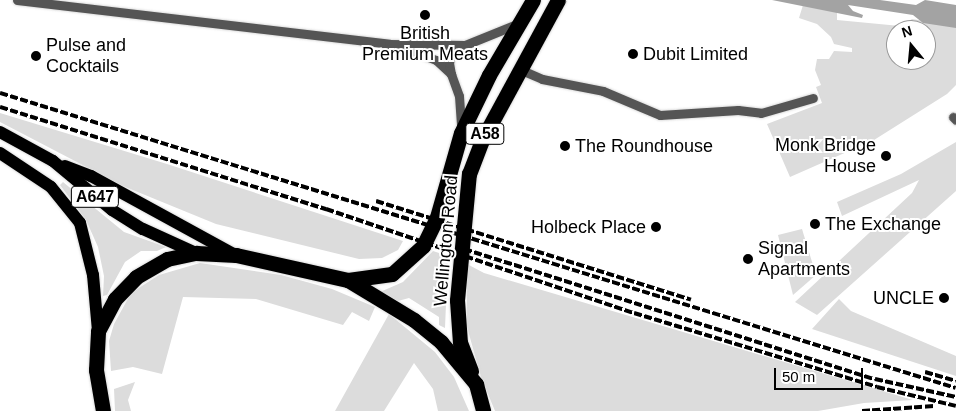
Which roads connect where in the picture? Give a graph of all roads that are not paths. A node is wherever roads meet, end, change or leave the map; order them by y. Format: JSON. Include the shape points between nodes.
{"nodes":[{"id":1,"x":17,"y":0,"type":"edge"},
{"id":2,"x":533,"y":0,"type":"edge"},
{"id":3,"x":558,"y":0,"type":"edge"},
{"id":4,"x":520,"y":22,"type":"junction"},
{"id":5,"x":389,"y":44,"type":"junction"},
{"id":6,"x":453,"y":46,"type":"junction"},
{"id":7,"x":519,"y":69,"type":"junction"},
{"id":8,"x":451,"y":74,"type":"junction"},
{"id":9,"x":813,"y":98,"type":"dead end"},
{"id":10,"x":0,"y":132,"type":"edge"},
{"id":11,"x":461,"y":133,"type":"junction"},
{"id":12,"x":0,"y":153,"type":"edge"},
{"id":13,"x":53,"y":161,"type":"junction"},
{"id":14,"x":196,"y":253,"type":"junction"},
{"id":15,"x":236,"y":255,"type":"junction"},
{"id":16,"x":348,"y":280,"type":"junction"},
{"id":17,"x":98,"y":331,"type":"junction"},
{"id":18,"x":476,"y":384,"type":"junction"},
{"id":19,"x":103,"y":411,"type":"edge"},
{"id":20,"x":483,"y":411,"type":"edge"}],
"edges":[{"from":1,"to":5,"type":"street"},
{"from":2,"to":4,"type":"highway","name":"Wellington Road","number":"A58"},
{"from":3,"to":7,"type":"highway","name":"Wellington Road","number":"A58"},
{"from":4,"to":6,"type":"street","via":[[484,38]]},
{"from":4,"to":11,"type":"highway","name":"Wellington Road","number":"A58"},
{"from":5,"to":6,"type":"street"},
{"from":5,"to":8,"type":"street","via":[[436,60]]},
{"from":6,"to":8,"type":"street","via":[[449,64]]},
{"from":7,"to":9,"type":"street","via":[[542,79],[603,91],[660,115],[738,110],[760,113]]},
{"from":7,"to":18,"type":"highway","name":"Wellington Road","number":"A58","via":[[482,140],[470,174],[464,212],[458,325],[460,343]]},
{"from":8,"to":11,"type":"street","via":[[459,96]]},
{"from":10,"to":13,"type":"main road","number":"A647"},
{"from":11,"to":16,"type":"highway","name":"Wellington Road","number":"A58","via":[[437,217],[422,246],[392,274]]},
{"from":12,"to":17,"type":"main road","number":"A647","via":[[51,187],[80,223],[92,266]]},
{"from":13,"to":14,"type":"main road","number":"A647","via":[[112,210],[143,229]]},
{"from":13,"to":15,"type":"main road","number":"A647","via":[[91,176]]},
{"from":14,"to":15,"type":"highway","number":"A58"},
{"from":14,"to":17,"type":"highway","number":"A58","via":[[167,259],[136,277],[115,299]]},
{"from":15,"to":16,"type":"highway","number":"A58"},
{"from":16,"to":18,"type":"highway","number":"A58","via":[[414,320],[441,342]]},
{"from":17,"to":19,"type":"highway","number":"A58","via":[[96,370]]},
{"from":18,"to":20,"type":"highway","number":"A58"}]}
